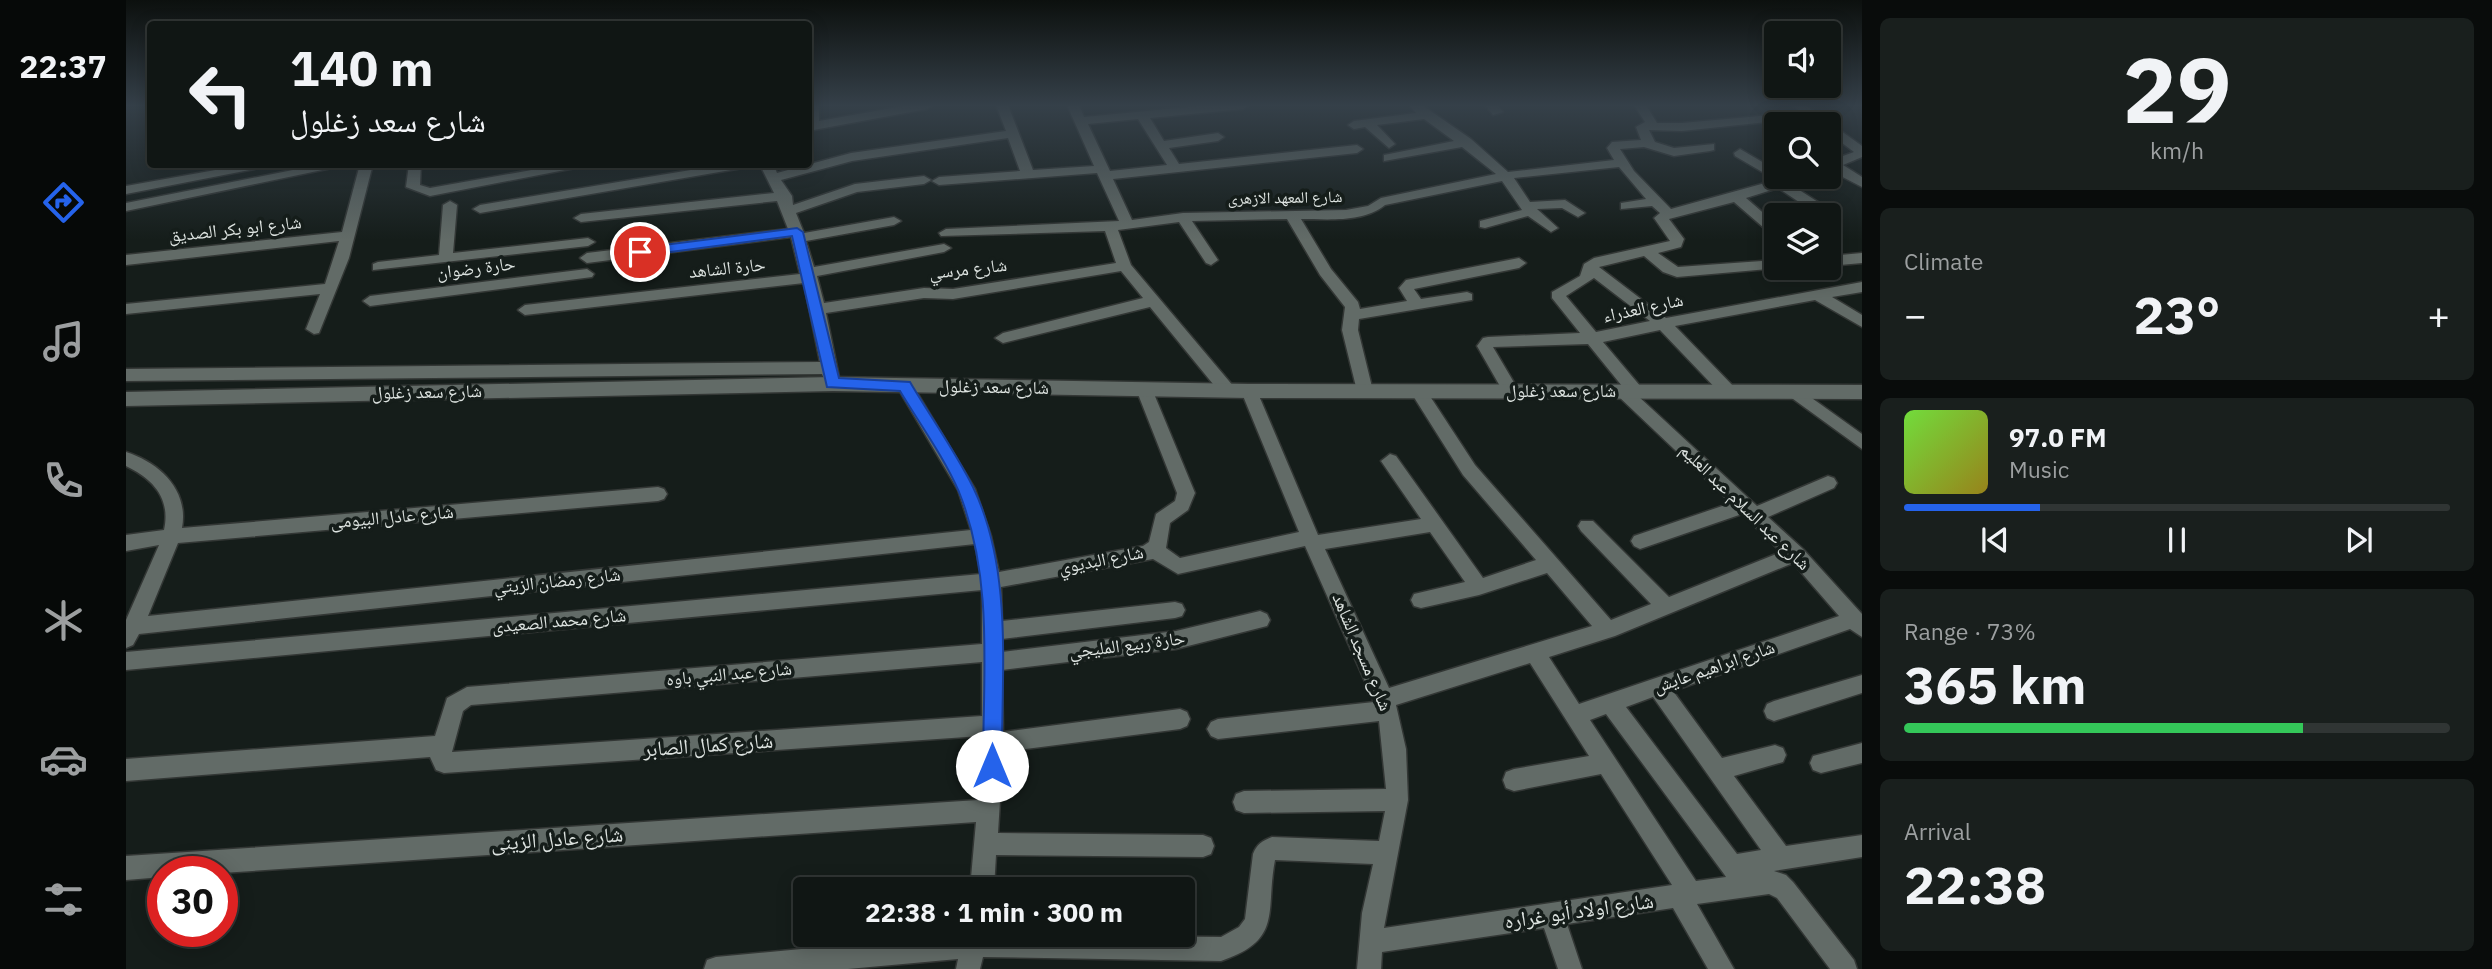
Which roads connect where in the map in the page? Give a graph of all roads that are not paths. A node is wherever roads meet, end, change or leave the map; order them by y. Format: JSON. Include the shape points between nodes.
{"nodes":[{"id":1,"x":898,"y":150,"type":"edge"},
{"id":2,"x":1019,"y":150,"type":"edge"},
{"id":3,"x":1093,"y":150,"type":"edge"},
{"id":4,"x":1164,"y":150,"type":"edge"},
{"id":5,"x":1345,"y":150,"type":"edge"},
{"id":6,"x":1476,"y":150,"type":"edge"},
{"id":7,"x":1615,"y":150,"type":"edge"},
{"id":8,"x":1668,"y":150,"type":"edge"},
{"id":9,"x":1687,"y":150,"type":"edge"},
{"id":10,"x":1740,"y":153,"type":"dead end"},
{"id":11,"x":1862,"y":153,"type":"edge"},
{"id":12,"x":1841,"y":161,"type":"edge"},
{"id":13,"x":1623,"y":163,"type":"junction"},
{"id":14,"x":251,"y":168,"type":"edge"},
{"id":15,"x":325,"y":168,"type":"edge"},
{"id":16,"x":366,"y":168,"type":"edge"},
{"id":17,"x":415,"y":168,"type":"edge"},
{"id":18,"x":567,"y":168,"type":"edge"},
{"id":19,"x":730,"y":168,"type":"edge"},
{"id":20,"x":768,"y":168,"type":"edge"},
{"id":21,"x":810,"y":168,"type":"edge"},
{"id":22,"x":812,"y":168,"type":"edge"},
{"id":23,"x":1175,"y":168,"type":"junction"},
{"id":24,"x":1764,"y":168,"type":"edge"},
{"id":25,"x":1841,"y":171,"type":"edge"},
{"id":26,"x":1102,"y":172,"type":"junction"},
{"id":27,"x":1028,"y":175,"type":"junction"},
{"id":28,"x":1506,"y":176,"type":"junction"},
{"id":29,"x":774,"y":178,"type":"junction"},
{"id":30,"x":924,"y":180,"type":"dead end"},
{"id":31,"x":939,"y":181,"type":"dead end"},
{"id":32,"x":1862,"y":183,"type":"edge"},
{"id":33,"x":1764,"y":186,"type":"edge"},
{"id":34,"x":1795,"y":189,"type":"edge"},
{"id":35,"x":126,"y":190,"type":"edge"},
{"id":36,"x":1737,"y":197,"type":"junction"},
{"id":37,"x":1655,"y":201,"type":"junction"},
{"id":38,"x":1811,"y":203,"type":"edge"},
{"id":39,"x":787,"y":204,"type":"junction"},
{"id":40,"x":450,"y":205,"type":"dead end"},
{"id":41,"x":1626,"y":206,"type":"dead end"},
{"id":42,"x":126,"y":207,"type":"edge"},
{"id":43,"x":480,"y":209,"type":"dead end"},
{"id":44,"x":1526,"y":209,"type":"junction"},
{"id":45,"x":1577,"y":213,"type":"dead end"},
{"id":46,"x":1668,"y":215,"type":"junction"},
{"id":47,"x":1292,"y":216,"type":"junction"},
{"id":48,"x":1183,"y":217,"type":"junction"},
{"id":49,"x":894,"y":220,"type":"dead end"},
{"id":50,"x":1764,"y":221,"type":"edge"},
{"id":51,"x":1127,"y":224,"type":"junction"},
{"id":52,"x":1485,"y":224,"type":"dead end"},
{"id":53,"x":1110,"y":227,"type":"junction"},
{"id":54,"x":1550,"y":228,"type":"dead end"},
{"id":55,"x":798,"y":235,"type":"junction"},
{"id":56,"x":348,"y":236,"type":"junction"},
{"id":57,"x":945,"y":240,"type":"joint"},
{"id":58,"x":588,"y":242,"type":"junction"},
{"id":59,"x":1845,"y":248,"type":"dead end"},
{"id":60,"x":1645,"y":250,"type":"junction"},
{"id":61,"x":446,"y":258,"type":"junction"},
{"id":62,"x":1860,"y":258,"type":"edge"},
{"id":63,"x":126,"y":260,"type":"edge"},
{"id":64,"x":1211,"y":260,"type":"dead end"},
{"id":65,"x":1841,"y":260,"type":"edge"},
{"id":66,"x":1519,"y":263,"type":"dead end"},
{"id":67,"x":587,"y":266,"type":"junction"},
{"id":68,"x":1764,"y":266,"type":"edge"},
{"id":69,"x":378,"y":267,"type":"dead end"},
{"id":70,"x":1124,"y":267,"type":"junction"},
{"id":71,"x":1589,"y":267,"type":"junction"},
{"id":72,"x":808,"y":276,"type":"junction"},
{"id":73,"x":1862,"y":287,"type":"edge"},
{"id":74,"x":331,"y":288,"type":"junction"},
{"id":75,"x":1816,"y":294,"type":"junction"},
{"id":76,"x":1467,"y":297,"type":"dead end"},
{"id":77,"x":370,"y":301,"type":"dead end"},
{"id":78,"x":1152,"y":301,"type":"junction"},
{"id":79,"x":586,"y":303,"type":"junction"},
{"id":80,"x":1417,"y":305,"type":"junction"},
{"id":81,"x":126,"y":309,"type":"edge"},
{"id":82,"x":816,"y":309,"type":"junction"},
{"id":83,"x":525,"y":310,"type":"dead end"},
{"id":84,"x":1354,"y":315,"type":"junction"},
{"id":85,"x":1862,"y":322,"type":"edge"},
{"id":86,"x":1663,"y":323,"type":"junction"},
{"id":87,"x":314,"y":329,"type":"dead end"},
{"id":88,"x":1003,"y":338,"type":"dead end"},
{"id":89,"x":1595,"y":338,"type":"junction"},
{"id":90,"x":126,"y":375,"type":"edge"},
{"id":91,"x":831,"y":376,"type":"junction"},
{"id":92,"x":904,"y":385,"type":"junction"},
{"id":93,"x":1144,"y":389,"type":"junction"},
{"id":94,"x":1228,"y":391,"type":"junction"},
{"id":95,"x":1250,"y":391,"type":"junction"},
{"id":96,"x":1365,"y":391,"type":"junction"},
{"id":97,"x":1418,"y":391,"type":"junction"},
{"id":98,"x":1511,"y":391,"type":"junction"},
{"id":99,"x":1629,"y":391,"type":"junction"},
{"id":100,"x":1729,"y":392,"type":"junction"},
{"id":101,"x":1795,"y":392,"type":"junction"},
{"id":102,"x":1862,"y":392,"type":"edge"},
{"id":103,"x":126,"y":399,"type":"edge"},
{"id":104,"x":1862,"y":443,"type":"edge"},
{"id":105,"x":126,"y":459,"type":"edge"},
{"id":106,"x":1390,"y":461,"type":"dead end"},
{"id":107,"x":1828,"y":483,"type":"dead end"},
{"id":108,"x":658,"y":494,"type":"dead end"},
{"id":109,"x":1749,"y":510,"type":"junction"},
{"id":110,"x":1434,"y":524,"type":"junction"},
{"id":111,"x":1587,"y":526,"type":"dead end"},
{"id":112,"x":171,"y":536,"type":"junction"},
{"id":113,"x":982,"y":536,"type":"junction"},
{"id":114,"x":1312,"y":540,"type":"junction"},
{"id":115,"x":1640,"y":541,"type":"dead end"},
{"id":116,"x":126,"y":542,"type":"edge"},
{"id":117,"x":1155,"y":550,"type":"junction"},
{"id":118,"x":1796,"y":554,"type":"junction"},
{"id":119,"x":1549,"y":564,"type":"junction"},
{"id":120,"x":992,"y":581,"type":"junction"},
{"id":121,"x":1479,"y":587,"type":"junction"},
{"id":122,"x":1421,"y":600,"type":"dead end"},
{"id":123,"x":1667,"y":607,"type":"junction"},
{"id":124,"x":1175,"y":610,"type":"dead end"},
{"id":125,"x":1260,"y":620,"type":"dead end"},
{"id":126,"x":1858,"y":623,"type":"edge"},
{"id":127,"x":993,"y":631,"type":"junction"},
{"id":128,"x":1608,"y":631,"type":"junction"},
{"id":129,"x":129,"y":633,"type":"edge"},
{"id":130,"x":1536,"y":655,"type":"junction"},
{"id":131,"x":992,"y":657,"type":"junction"},
{"id":132,"x":126,"y":661,"type":"edge"},
{"id":133,"x":1862,"y":684,"type":"edge"},
{"id":134,"x":1657,"y":686,"type":"junction"},
{"id":135,"x":1610,"y":702,"type":"junction"},
{"id":136,"x":1386,"y":704,"type":"junction"},
{"id":137,"x":1774,"y":711,"type":"dead end"},
{"id":138,"x":1575,"y":715,"type":"junction"},
{"id":139,"x":1180,"y":719,"type":"dead end"},
{"id":140,"x":1218,"y":729,"type":"dead end"},
{"id":141,"x":992,"y":734,"type":"junction"},
{"id":142,"x":442,"y":746,"type":"junction"},
{"id":143,"x":1862,"y":753,"type":"edge"},
{"id":144,"x":1775,"y":755,"type":"dead end"},
{"id":145,"x":1606,"y":763,"type":"junction"},
{"id":146,"x":1821,"y":763,"type":"dead end"},
{"id":147,"x":126,"y":770,"type":"edge"},
{"id":148,"x":1717,"y":770,"type":"junction"},
{"id":149,"x":1514,"y":780,"type":"dead end"},
{"id":150,"x":1396,"y":800,"type":"junction"},
{"id":151,"x":1244,"y":802,"type":"dead end"},
{"id":152,"x":989,"y":810,"type":"junction"},
{"id":153,"x":986,"y":844,"type":"junction"},
{"id":154,"x":1203,"y":846,"type":"dead end"},
{"id":155,"x":1862,"y":846,"type":"edge"},
{"id":156,"x":1388,"y":853,"type":"junction"},
{"id":157,"x":1781,"y":859,"type":"junction"},
{"id":158,"x":1732,"y":866,"type":"junction"},
{"id":159,"x":126,"y":868,"type":"edge"},
{"id":160,"x":983,"y":877,"type":"edge"},
{"id":161,"x":1747,"y":886,"type":"junction"},
{"id":162,"x":1685,"y":895,"type":"junction"},
{"id":163,"x":1552,"y":915,"type":"junction"},
{"id":164,"x":1370,"y":942,"type":"junction"},
{"id":165,"x":914,"y":947,"type":"edge"},
{"id":166,"x":975,"y":947,"type":"edge"},
{"id":167,"x":1195,"y":947,"type":"edge"},
{"id":168,"x":716,"y":969,"type":"edge"},
{"id":169,"x":968,"y":969,"type":"edge"},
{"id":170,"x":1369,"y":969,"type":"edge"},
{"id":171,"x":1570,"y":969,"type":"edge"},
{"id":172,"x":1722,"y":969,"type":"edge"},
{"id":173,"x":1845,"y":969,"type":"edge"}],
"edges":[{"from":1,"to":22,"type":"street"},
{"from":2,"to":27,"type":"street"},
{"from":3,"to":26,"type":"street"},
{"from":4,"to":23,"type":"street"},
{"from":5,"to":23,"type":"street"},
{"from":6,"to":28,"type":"street"},
{"from":7,"to":13,"type":"street"},
{"from":8,"to":9,"type":"street"},
{"from":10,"to":24,"type":"street"},
{"from":11,"to":12,"type":"street"},
{"from":13,"to":28,"type":"street","name":"شارع المعهد الازهرى"},
{"from":13,"to":37,"type":"street"},
{"from":14,"to":35,"type":"street"},
{"from":15,"to":42,"type":"street"},
{"from":16,"to":56,"type":"street"},
{"from":17,"to":18,"type":"street","via":[[413,187],[430,192]]},
{"from":19,"to":43,"type":"street"},
{"from":20,"to":29,"type":"street"},
{"from":21,"to":29,"type":"street"},
{"from":23,"to":26,"type":"street"},
{"from":25,"to":32,"type":"street"},
{"from":26,"to":27,"type":"street"},
{"from":26,"to":51,"type":"street"},
{"from":27,"to":31,"type":"street"},
{"from":28,"to":44,"type":"street"},
{"from":28,"to":47,"type":"street","name":"شارع المعهد الازهرى","via":[[1381,202],[1359,213]]},
{"from":29,"to":39,"type":"street"},
{"from":30,"to":39,"type":"street","via":[[855,188]]},
{"from":33,"to":36,"type":"street"},
{"from":34,"to":38,"type":"street"},
{"from":36,"to":46,"type":"street"},
{"from":36,"to":50,"type":"street"},
{"from":37,"to":41,"type":"street"},
{"from":37,"to":46,"type":"street"},
{"from":39,"to":55,"type":"street"},
{"from":39,"to":58,"type":"street","via":[[585,218]]},
{"from":40,"to":61,"type":"street"},
{"from":44,"to":45,"type":"street","via":[[1565,204]]},
{"from":44,"to":52,"type":"street"},
{"from":44,"to":54,"type":"street"},
{"from":46,"to":60,"type":"street","via":[[1661,218],[1678,241]]},
{"from":47,"to":48,"type":"street","name":"شارع المعهد الازهرى"},
{"from":47,"to":84,"type":"street","via":[[1325,272],[1350,300]]},
{"from":48,"to":51,"type":"street","name":"شارع المعهد الازهرى"},
{"from":48,"to":64,"type":"street"},
{"from":49,"to":55,"type":"street","name":"حارة رضوان"},
{"from":51,"to":53,"type":"street","name":"شارع المعهد الازهرى"},
{"from":53,"to":57,"type":"street","name":"شارع المعهد الازهرى"},
{"from":53,"to":70,"type":"street"},
{"from":55,"to":67,"type":"street","name":"حارة رضوان"},
{"from":55,"to":72,"type":"street"},
{"from":56,"to":63,"type":"street","name":"شارع ابو بكر الصديق"},
{"from":56,"to":74,"type":"street"},
{"from":57,"to":72,"type":"street","name":"حارة الشاهد"},
{"from":58,"to":61,"type":"street"},
{"from":58,"to":67,"type":"street"},
{"from":59,"to":62,"type":"street"},
{"from":60,"to":68,"type":"street","via":[[1674,272]]},
{"from":60,"to":71,"type":"street"},
{"from":61,"to":69,"type":"street"},
{"from":62,"to":65,"type":"street"},
{"from":66,"to":80,"type":"street","via":[[1411,283],[1406,288]]},
{"from":67,"to":77,"type":"street","name":"حارة رضوان"},
{"from":67,"to":79,"type":"street"},
{"from":70,"to":78,"type":"street"},
{"from":70,"to":82,"type":"street","name":"شارع مرسي"},
{"from":71,"to":86,"type":"street"},
{"from":71,"to":89,"type":"street","name":"شارع عبد السلام عبد العليم","via":[[1587,278],[1558,293]]},
{"from":72,"to":79,"type":"street","name":"حارة الشاهد"},
{"from":72,"to":82,"type":"street"},
{"from":73,"to":75,"type":"street","name":"شارع العذراء"},
{"from":74,"to":81,"type":"street"},
{"from":74,"to":87,"type":"street"},
{"from":75,"to":85,"type":"street"},
{"from":75,"to":86,"type":"street","name":"شارع العذراء"},
{"from":76,"to":80,"type":"street"},
{"from":78,"to":88,"type":"street"},
{"from":78,"to":94,"type":"street"},
{"from":79,"to":83,"type":"street","name":"حارة الشاهد"},
{"from":80,"to":84,"type":"street"},
{"from":82,"to":91,"type":"street"},
{"from":84,"to":96,"type":"street","via":[[1350,330]]},
{"from":86,"to":89,"type":"street","name":"شارع العذراء"},
{"from":86,"to":100,"type":"street"},
{"from":89,"to":98,"type":"street","name":"شارع العذراء","via":[[1486,343]]},
{"from":89,"to":99,"type":"street","name":"شارع عبد السلام عبد العليم"},
{"from":90,"to":91,"type":"street","name":"شارع سعد زغلول"},
{"from":91,"to":92,"type":"street","name":"شارع سعد زغلول"},
{"from":91,"to":103,"type":"street","name":"شارع سعد زغلول"},
{"from":92,"to":93,"type":"street","name":"شارع سعد زغلول"},
{"from":92,"to":113,"type":"street","via":[[966,489]]},
{"from":93,"to":94,"type":"street","name":"شارع سعد زغلول"},
{"from":93,"to":117,"type":"street","name":"شارع البديوي","via":[[1186,493],[1182,505],[1162,519]]},
{"from":94,"to":95,"type":"street","name":"شارع سعد زغلول"},
{"from":95,"to":96,"type":"street","name":"شارع سعد زغلول"},
{"from":95,"to":114,"type":"street","name":"شارع مسجد الشاهد"},
{"from":96,"to":97,"type":"street","name":"شارع سعد زغلول"},
{"from":97,"to":98,"type":"street","name":"شارع سعد زغلول"},
{"from":97,"to":119,"type":"street","via":[[1469,470]]},
{"from":98,"to":99,"type":"street","name":"شارع سعد زغلول"},
{"from":99,"to":100,"type":"street","name":"شارع سعد زغلول"},
{"from":99,"to":109,"type":"street","name":"شارع عبد السلام عبد العليم"},
{"from":100,"to":101,"type":"street","name":"شارع سعد زغلول"},
{"from":101,"to":102,"type":"street","name":"شارع سعد زغلول"},
{"from":101,"to":104,"type":"street"},
{"from":105,"to":112,"type":"street","via":[[158,476],[170,494],[176,512]]},
{"from":106,"to":110,"type":"street"},
{"from":107,"to":109,"type":"street"},
{"from":108,"to":112,"type":"street","name":"شارع عادل البيومى"},
{"from":109,"to":115,"type":"street"},
{"from":109,"to":118,"type":"street","name":"شارع عبد السلام عبد العليم"},
{"from":110,"to":114,"type":"street"},
{"from":110,"to":121,"type":"street"},
{"from":111,"to":123,"type":"street"},
{"from":112,"to":116,"type":"street","name":"شارع عادل البيومى"},
{"from":112,"to":129,"type":"street"},
{"from":113,"to":120,"type":"street"},
{"from":113,"to":129,"type":"street","name":"شارع رمضان الزيتي"},
{"from":114,"to":117,"type":"street","via":[[1178,566]]},
{"from":114,"to":136,"type":"street","name":"شارع مسجد الشاهد"},
{"from":117,"to":120,"type":"street","name":"شارع البديوي"},
{"from":118,"to":123,"type":"street"},
{"from":118,"to":126,"type":"street","name":"شارع عبد السلام عبد العليم"},
{"from":119,"to":121,"type":"street"},
{"from":119,"to":128,"type":"street"},
{"from":120,"to":127,"type":"street"},
{"from":120,"to":132,"type":"street","name":"شارع محمد الصعيدى"},
{"from":121,"to":122,"type":"street"},
{"from":123,"to":128,"type":"street"},
{"from":124,"to":127,"type":"street"},
{"from":125,"to":131,"type":"street","name":"حارة ربيع المليجي","via":[[1176,640]]},
{"from":126,"to":134,"type":"street","name":"شارع ابراهيم عايش"},
{"from":127,"to":131,"type":"street"},
{"from":128,"to":130,"type":"street"},
{"from":130,"to":136,"type":"street"},
{"from":130,"to":138,"type":"street"},
{"from":131,"to":141,"type":"street"},
{"from":131,"to":142,"type":"street","name":"شارع عبد النبي باوه","via":[[467,696],[454,705]]},
{"from":133,"to":137,"type":"street"},
{"from":134,"to":135,"type":"street","name":"شارع ابراهيم عايش"},
{"from":134,"to":148,"type":"street"},
{"from":135,"to":138,"type":"street","name":"شارع ابراهيم عايش"},
{"from":135,"to":158,"type":"street"},
{"from":136,"to":140,"type":"street"},
{"from":136,"to":150,"type":"street","name":"شارع مسجد الشاهد","via":[[1395,748]]},
{"from":138,"to":145,"type":"street"},
{"from":139,"to":141,"type":"street"},
{"from":141,"to":142,"type":"street","name":"شارع كمال الصابر","via":[[444,764]]},
{"from":141,"to":152,"type":"street"},
{"from":142,"to":147,"type":"street"},
{"from":143,"to":146,"type":"street"},
{"from":144,"to":148,"type":"street"},
{"from":145,"to":149,"type":"street"},
{"from":145,"to":162,"type":"street"},
{"from":148,"to":157,"type":"street"},
{"from":150,"to":151,"type":"street"},
{"from":150,"to":156,"type":"street","name":"شارع مسجد الشاهد"},
{"from":152,"to":153,"type":"street"},
{"from":152,"to":159,"type":"street","name":"شارع عادل الزينى"},
{"from":153,"to":154,"type":"street"},
{"from":153,"to":160,"type":"street"},
{"from":155,"to":157,"type":"street"},
{"from":156,"to":164,"type":"street","name":"شارع مسجد الشاهد"},
{"from":156,"to":167,"type":"street","via":[[1272,848],[1264,854],[1255,927],[1247,938],[1228,948]]},
{"from":157,"to":158,"type":"street"},
{"from":158,"to":161,"type":"street"},
{"from":161,"to":162,"type":"street","name":"شارع اولاد أبو غراره"},
{"from":161,"to":173,"type":"street","name":"شارع اولاد أبو غراره","via":[[1778,883]]},
{"from":162,"to":163,"type":"street","name":"شارع اولاد أبو غراره"},
{"from":162,"to":172,"type":"street"},
{"from":163,"to":164,"type":"street","name":"شارع اولاد أبو غراره"},
{"from":163,"to":171,"type":"street"},
{"from":164,"to":170,"type":"street","name":"شارع مسجد الشاهد"},
{"from":165,"to":168,"type":"street"},
{"from":166,"to":169,"type":"street"}]}
